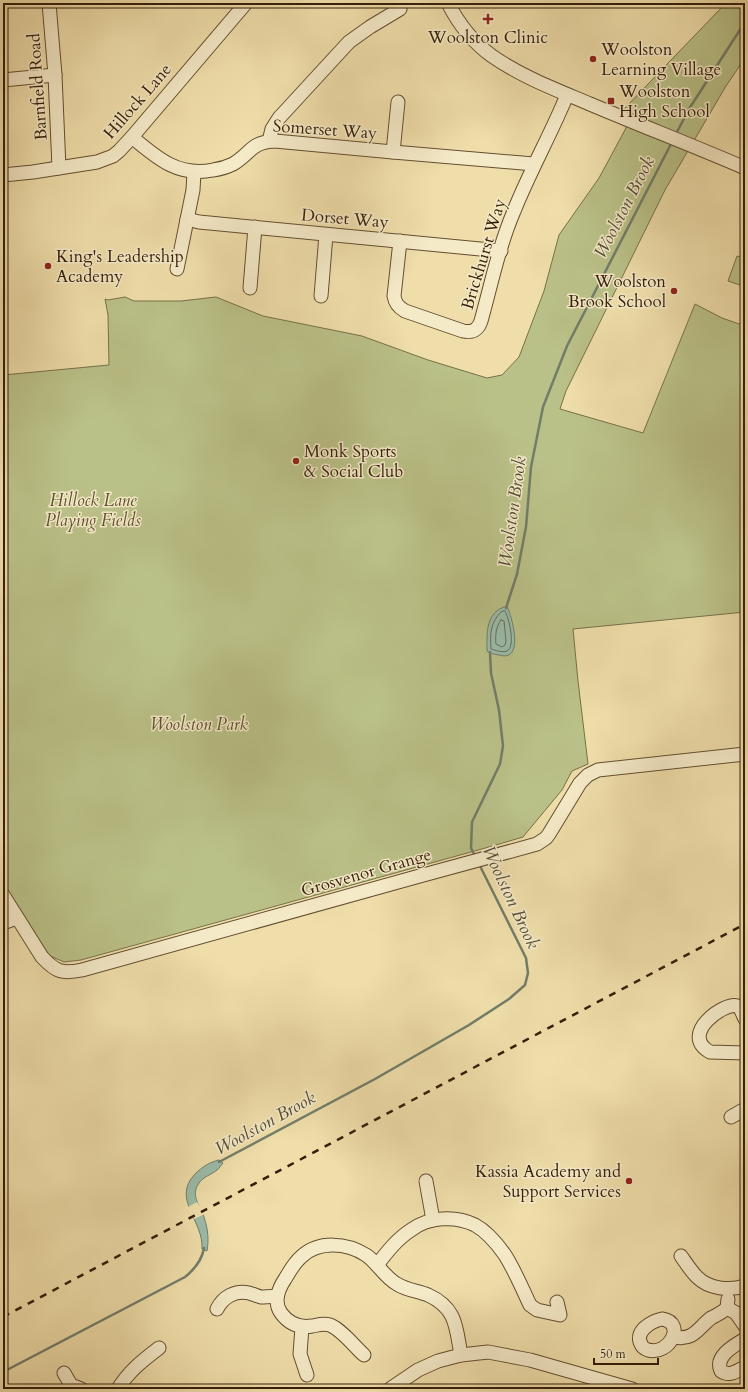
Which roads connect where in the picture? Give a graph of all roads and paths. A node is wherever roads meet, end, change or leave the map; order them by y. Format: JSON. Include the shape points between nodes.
{"nodes":[{"id":1,"x":49,"y":3,"type":"edge"},
{"id":2,"x":246,"y":3,"type":"edge"},
{"id":3,"x":448,"y":3,"type":"edge"},
{"id":4,"x":401,"y":9,"type":"edge"},
{"id":5,"x":55,"y":75,"type":"junction"},
{"id":6,"x":3,"y":80,"type":"edge"},
{"id":7,"x":567,"y":95,"type":"junction"},
{"id":8,"x":398,"y":99,"type":"dead end"},
{"id":9,"x":132,"y":137,"type":"junction"},
{"id":10,"x":269,"y":141,"type":"junction"},
{"id":11,"x":393,"y":152,"type":"junction"},
{"id":12,"x":534,"y":164,"type":"junction"},
{"id":13,"x":59,"y":168,"type":"junction"},
{"id":14,"x":745,"y":168,"type":"edge"},
{"id":15,"x":194,"y":172,"type":"junction"},
{"id":16,"x":3,"y":174,"type":"edge"},
{"id":17,"x":187,"y":219,"type":"junction"},
{"id":18,"x":255,"y":227,"type":"junction"},
{"id":19,"x":326,"y":235,"type":"junction"},
{"id":20,"x":400,"y":241,"type":"junction"},
{"id":21,"x":501,"y":251,"type":"junction"},
{"id":22,"x":177,"y":269,"type":"dead end"},
{"id":23,"x":250,"y":288,"type":"dead end"},
{"id":24,"x":321,"y":296,"type":"dead end"},
{"id":25,"x":745,"y":754,"type":"edge"},
{"id":26,"x":3,"y":895,"type":"edge"},
{"id":27,"x":17,"y":918,"type":"junction"},
{"id":28,"x":3,"y":923,"type":"edge"},
{"id":29,"x":745,"y":1019,"type":"edge"},
{"id":30,"x":745,"y":1052,"type":"edge"},
{"id":31,"x":745,"y":1110,"type":"edge"},
{"id":32,"x":731,"y":1117,"type":"dead end"},
{"id":33,"x":426,"y":1181,"type":"dead end"},
{"id":34,"x":433,"y":1220,"type":"junction"},
{"id":35,"x":681,"y":1256,"type":"dead end"},
{"id":36,"x":377,"y":1265,"type":"junction"},
{"id":37,"x":745,"y":1286,"type":"edge"},
{"id":38,"x":727,"y":1289,"type":"junction"},
{"id":39,"x":277,"y":1297,"type":"junction"},
{"id":40,"x":216,"y":1302,"type":"dead end"},
{"id":41,"x":557,"y":1302,"type":"dead end"},
{"id":42,"x":727,"y":1308,"type":"junction"},
{"id":43,"x":745,"y":1326,"type":"edge"},
{"id":44,"x":302,"y":1327,"type":"junction"},
{"id":45,"x":674,"y":1337,"type":"dead end"},
{"id":46,"x":745,"y":1339,"type":"edge"},
{"id":47,"x":140,"y":1348,"type":"dead end"},
{"id":48,"x":461,"y":1355,"type":"junction"},
{"id":49,"x":365,"y":1356,"type":"dead end"},
{"id":50,"x":745,"y":1367,"type":"edge"},
{"id":51,"x":64,"y":1373,"type":"dead end"},
{"id":52,"x":307,"y":1376,"type":"dead end"},
{"id":53,"x":72,"y":1388,"type":"edge"},
{"id":54,"x":118,"y":1389,"type":"edge"},
{"id":55,"x":390,"y":1389,"type":"edge"},
{"id":56,"x":632,"y":1389,"type":"edge"}],
"edges":[{"from":1,"to":5,"type":"street","name":"Barnfield Road"},
{"from":2,"to":9,"type":"street","name":"Hillock Lane"},
{"from":3,"to":7,"type":"street","via":[[468,34],[491,55],[514,71]]},
{"from":4,"to":10,"type":"street","via":[[349,42],[279,118],[272,128]]},
{"from":5,"to":6,"type":"street"},
{"from":5,"to":13,"type":"street","name":"Barnfield Road"},
{"from":7,"to":12,"type":"street","name":"Brickhurst Way"},
{"from":7,"to":14,"type":"street"},
{"from":8,"to":11,"type":"street"},
{"from":9,"to":13,"type":"street","name":"Hillock Lane","via":[[119,151],[105,159]]},
{"from":9,"to":15,"type":"street","name":"Somerset Way","via":[[157,158],[181,170]]},
{"from":10,"to":11,"type":"street","name":"Somerset Way"},
{"from":10,"to":15,"type":"street","name":"Somerset Way","via":[[256,145],[232,165]]},
{"from":11,"to":12,"type":"street","name":"Somerset Way"},
{"from":12,"to":21,"type":"street","name":"Brickhurst Way","via":[[514,210]]},
{"from":13,"to":16,"type":"street","name":"Hillock Lane"},
{"from":15,"to":17,"type":"street"},
{"from":17,"to":18,"type":"street","name":"Dorset Way"},
{"from":17,"to":22,"type":"street"},
{"from":18,"to":19,"type":"street","name":"Dorset Way"},
{"from":18,"to":23,"type":"street"},
{"from":19,"to":20,"type":"street","name":"Dorset Way"},
{"from":19,"to":24,"type":"street"},
{"from":20,"to":21,"type":"street","name":"Dorset Way"},
{"from":20,"to":21,"type":"street","name":"Brickhurst Way","via":[[394,296],[398,307],[467,332],[474,331],[480,326]]},
{"from":25,"to":27,"type":"street","name":"Grosvenor Grange","via":[[598,770],[580,783],[555,827],[537,844],[90,968],[72,972],[59,971],[48,964]]},
{"from":26,"to":27,"type":"street","name":"Grosvenor Grange"},
{"from":27,"to":28,"type":"street"},
{"from":29,"to":30,"type":"street","via":[[738,1006],[727,1007],[706,1020],[699,1036],[702,1045],[710,1052]]},
{"from":31,"to":32,"type":"street"},
{"from":33,"to":34,"type":"street"},
{"from":34,"to":36,"type":"street","via":[[411,1229]]},
{"from":34,"to":41,"type":"street","via":[[453,1219],[476,1225],[505,1255],[530,1305],[537,1310],[560,1315]]},
{"from":35,"to":38,"type":"street","via":[[702,1282]]},
{"from":36,"to":39,"type":"street","via":[[366,1256],[347,1247],[322,1246],[308,1252],[295,1263]]},
{"from":36,"to":48,"type":"street","via":[[397,1284],[443,1303],[453,1318]]},
{"from":37,"to":38,"type":"street"},
{"from":38,"to":42,"type":"street"},
{"from":39,"to":40,"type":"street","via":[[261,1297],[241,1292]]},
{"from":39,"to":44,"type":"street","via":[[283,1316],[294,1325]]},
{"from":42,"to":43,"type":"street","via":[[736,1313]]},
{"from":42,"to":45,"type":"street","via":[[694,1334],[684,1338]]},
{"from":44,"to":49,"type":"street","via":[[329,1325]]},
{"from":44,"to":52,"type":"street","via":[[300,1354]]},
{"from":46,"to":50,"type":"street","via":[[724,1354],[719,1367],[721,1371],[729,1374]]},
{"from":47,"to":54,"type":"street","via":[[155,1351],[131,1372]]},
{"from":48,"to":55,"type":"street","via":[[429,1365]]},
{"from":48,"to":56,"type":"street","via":[[488,1352],[507,1355]]},
{"from":51,"to":53,"type":"street"}]}
